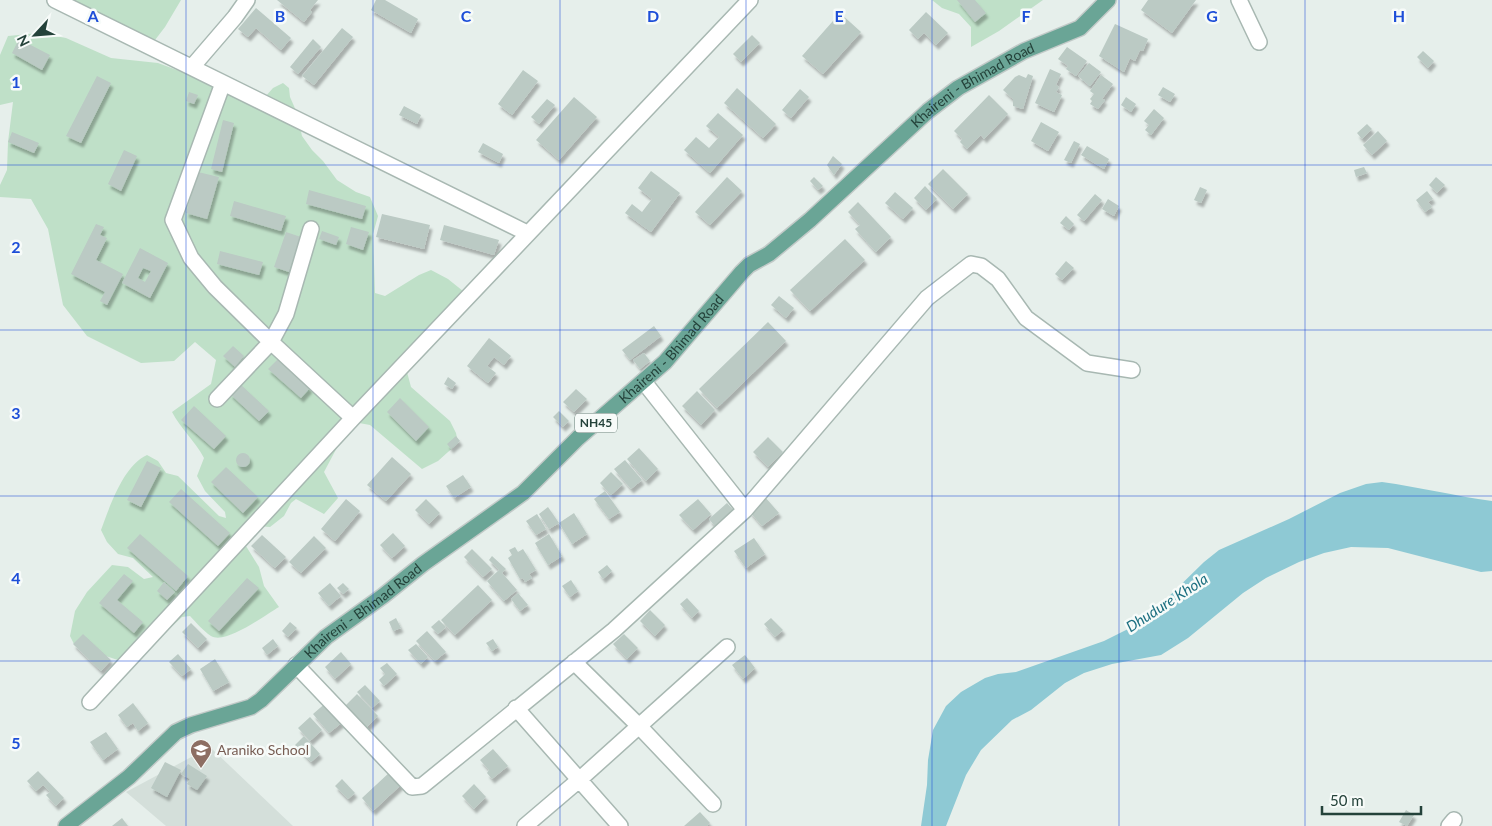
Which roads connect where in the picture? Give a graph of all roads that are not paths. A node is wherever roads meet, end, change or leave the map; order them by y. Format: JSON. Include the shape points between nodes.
{"nodes":[{"id":1,"x":55,"y":0,"type":"edge"},
{"id":2,"x":247,"y":0,"type":"edge"},
{"id":3,"x":750,"y":0,"type":"edge"},
{"id":4,"x":1108,"y":0,"type":"edge"},
{"id":5,"x":1239,"y":0,"type":"edge"},
{"id":6,"x":1259,"y":42,"type":"dead end"},
{"id":7,"x":192,"y":67,"type":"junction"},
{"id":8,"x":223,"y":83,"type":"junction"},
{"id":9,"x":311,"y":229,"type":"dead end"},
{"id":10,"x":527,"y":233,"type":"junction"},
{"id":11,"x":271,"y":342,"type":"junction"},
{"id":12,"x":1132,"y":370,"type":"dead end"},
{"id":13,"x":644,"y":382,"type":"junction"},
{"id":14,"x":217,"y":399,"type":"dead end"},
{"id":15,"x":353,"y":418,"type":"junction"},
{"id":16,"x":745,"y":510,"type":"junction"},
{"id":17,"x":727,"y":647,"type":"dead end"},
{"id":18,"x":574,"y":662,"type":"junction"},
{"id":19,"x":296,"y":665,"type":"junction"},
{"id":20,"x":90,"y":702,"type":"dead end"},
{"id":21,"x":516,"y":708,"type":"junction"},
{"id":22,"x":639,"y":726,"type":"junction"},
{"id":23,"x":579,"y":780,"type":"junction"},
{"id":24,"x":713,"y":804,"type":"dead end"},
{"id":25,"x":66,"y":826,"type":"edge"},
{"id":26,"x":525,"y":826,"type":"edge"},
{"id":27,"x":620,"y":826,"type":"edge"}],
"edges":[{"from":1,"to":7,"type":"street"},
{"from":2,"to":7,"type":"street"},
{"from":3,"to":10,"type":"street"},
{"from":4,"to":13,"type":"main road","name":"Khaireni - Bhimad Road","number":"NH45","via":[[1080,28],[980,75],[928,111],[810,220],[769,254],[749,265]]},
{"from":5,"to":6,"type":"street"},
{"from":7,"to":8,"type":"street"},
{"from":8,"to":10,"type":"street"},
{"from":8,"to":11,"type":"street","via":[[173,220],[191,258],[215,287]]},
{"from":9,"to":11,"type":"street","via":[[286,314]]},
{"from":10,"to":15,"type":"street"},
{"from":11,"to":14,"type":"street"},
{"from":11,"to":15,"type":"street"},
{"from":12,"to":16,"type":"street","via":[[1087,363],[1026,318],[998,279],[981,266],[971,264],[927,298]]},
{"from":13,"to":16,"type":"street"},
{"from":13,"to":19,"type":"main road","name":"Khaireni - Bhimad Road","number":"NH45","via":[[578,438],[523,493],[326,637]]},
{"from":15,"to":20,"type":"street"},
{"from":16,"to":18,"type":"street","via":[[614,630]]},
{"from":17,"to":22,"type":"street"},
{"from":18,"to":21,"type":"street"},
{"from":18,"to":22,"type":"street"},
{"from":19,"to":21,"type":"street","via":[[412,787],[422,786]]},
{"from":19,"to":25,"type":"main road","name":"Khaireni - Bhimad Road","number":"NH45","via":[[251,707],[176,732],[129,777]]},
{"from":21,"to":23,"type":"street"},
{"from":22,"to":23,"type":"street"},
{"from":22,"to":24,"type":"street"},
{"from":23,"to":26,"type":"street"},
{"from":23,"to":27,"type":"street"}]}
